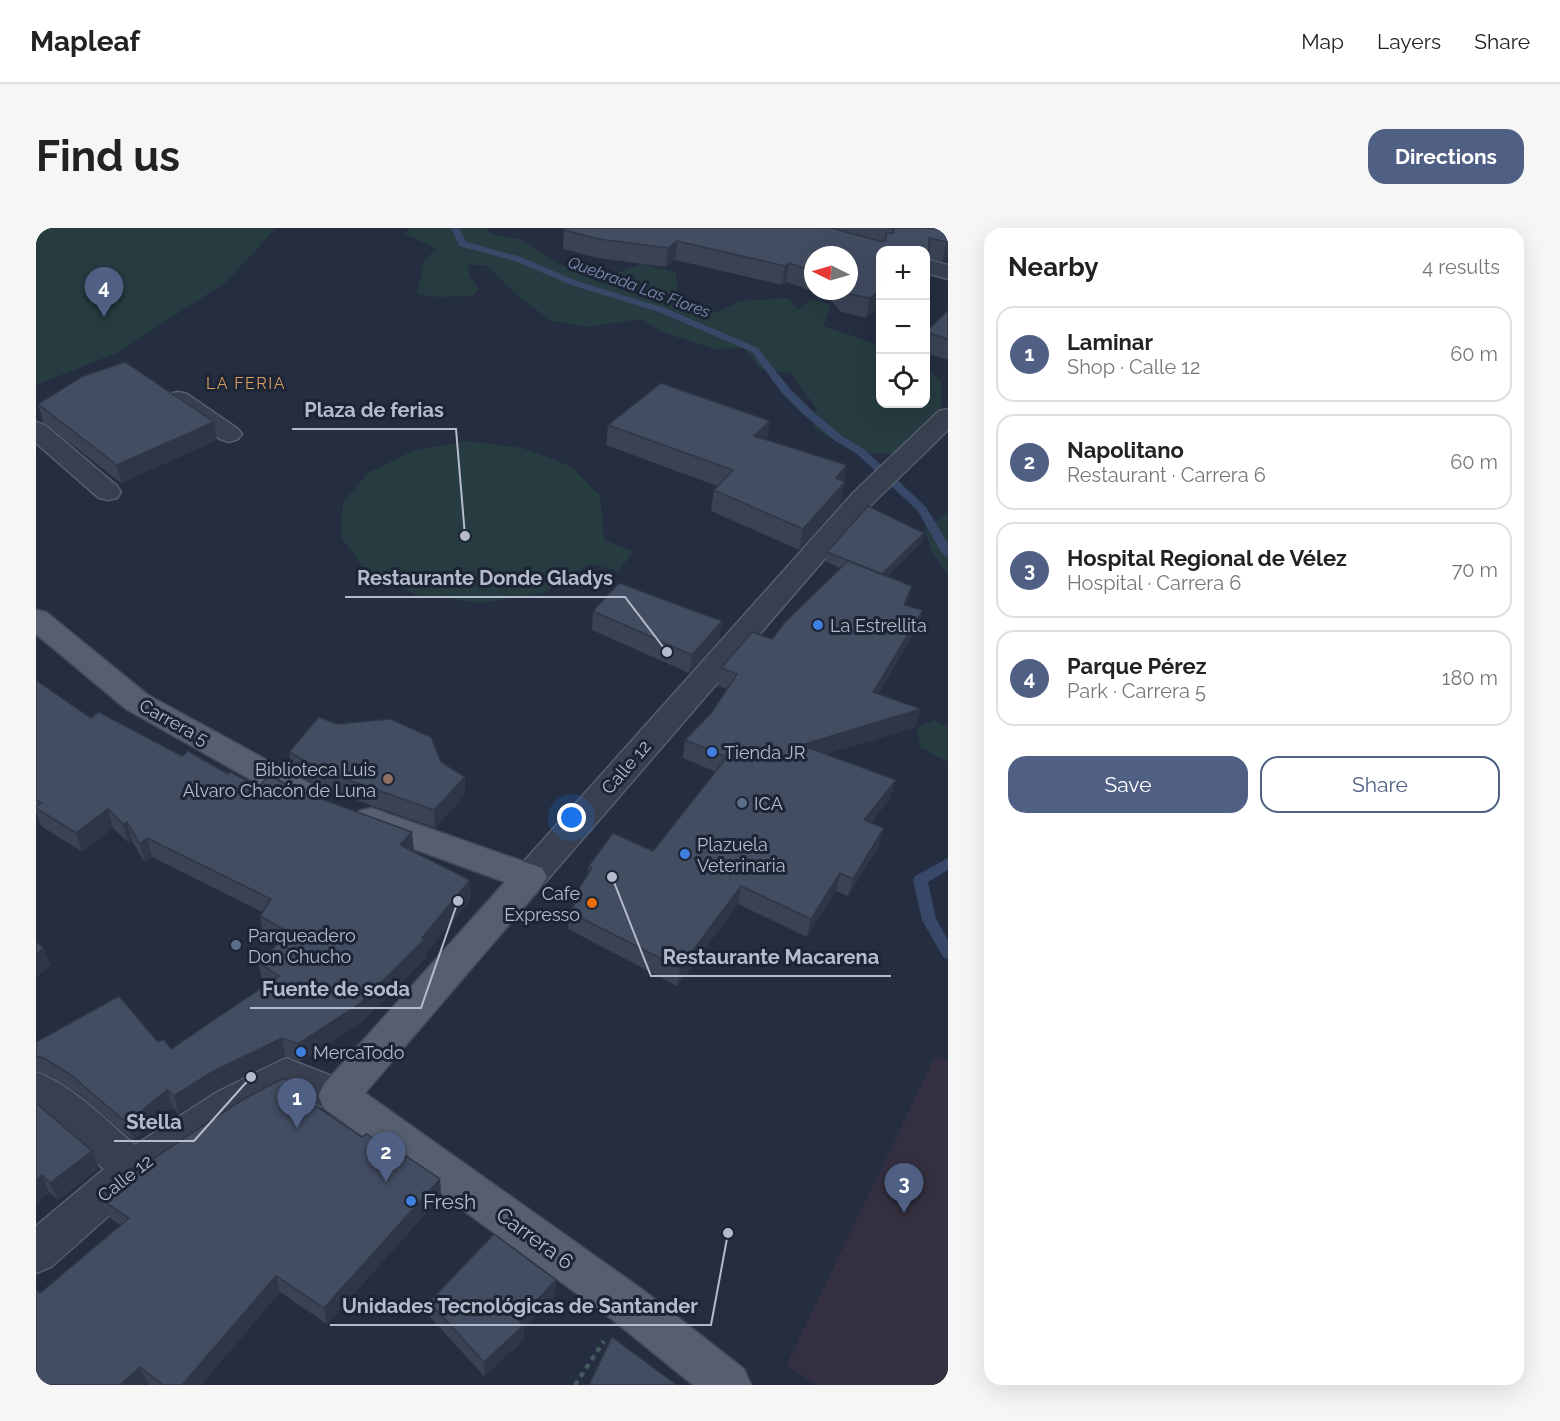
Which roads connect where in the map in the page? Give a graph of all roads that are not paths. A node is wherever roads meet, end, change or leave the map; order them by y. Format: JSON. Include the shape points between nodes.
{"nodes":[{"id":1,"x":162,"y":388,"type":"edge"},
{"id":2,"x":39,"y":417,"type":"edge"},
{"id":3,"x":942,"y":422,"type":"edge"},
{"id":4,"x":229,"y":434,"type":"dead end"},
{"id":5,"x":108,"y":492,"type":"dead end"},
{"id":6,"x":36,"y":619,"type":"edge"},
{"id":7,"x":530,"y":877,"type":"junction"},
{"id":8,"x":36,"y":1089,"type":"edge"},
{"id":9,"x":338,"y":1096,"type":"junction"},
{"id":10,"x":133,"y":1169,"type":"junction"},
{"id":11,"x":36,"y":1253,"type":"edge"},
{"id":12,"x":728,"y":1385,"type":"edge"}],
"edges":[{"from":1,"to":4,"type":"street"},
{"from":2,"to":5,"type":"street"},
{"from":3,"to":7,"type":"street","name":"Calle 12","via":[[863,498]]},
{"from":6,"to":7,"type":"main road","name":"Carrera 5","via":[[137,702],[312,799]]},
{"from":7,"to":9,"type":"main road","name":"Calle 12"},
{"from":8,"to":10,"type":"street"},
{"from":9,"to":10,"type":"street","name":"Calle 12","via":[[286,1075],[231,1104]]},
{"from":9,"to":12,"type":"main road","name":"Carrera 6","via":[[628,1305]]},
{"from":10,"to":11,"type":"street","name":"Calle 12"}]}
